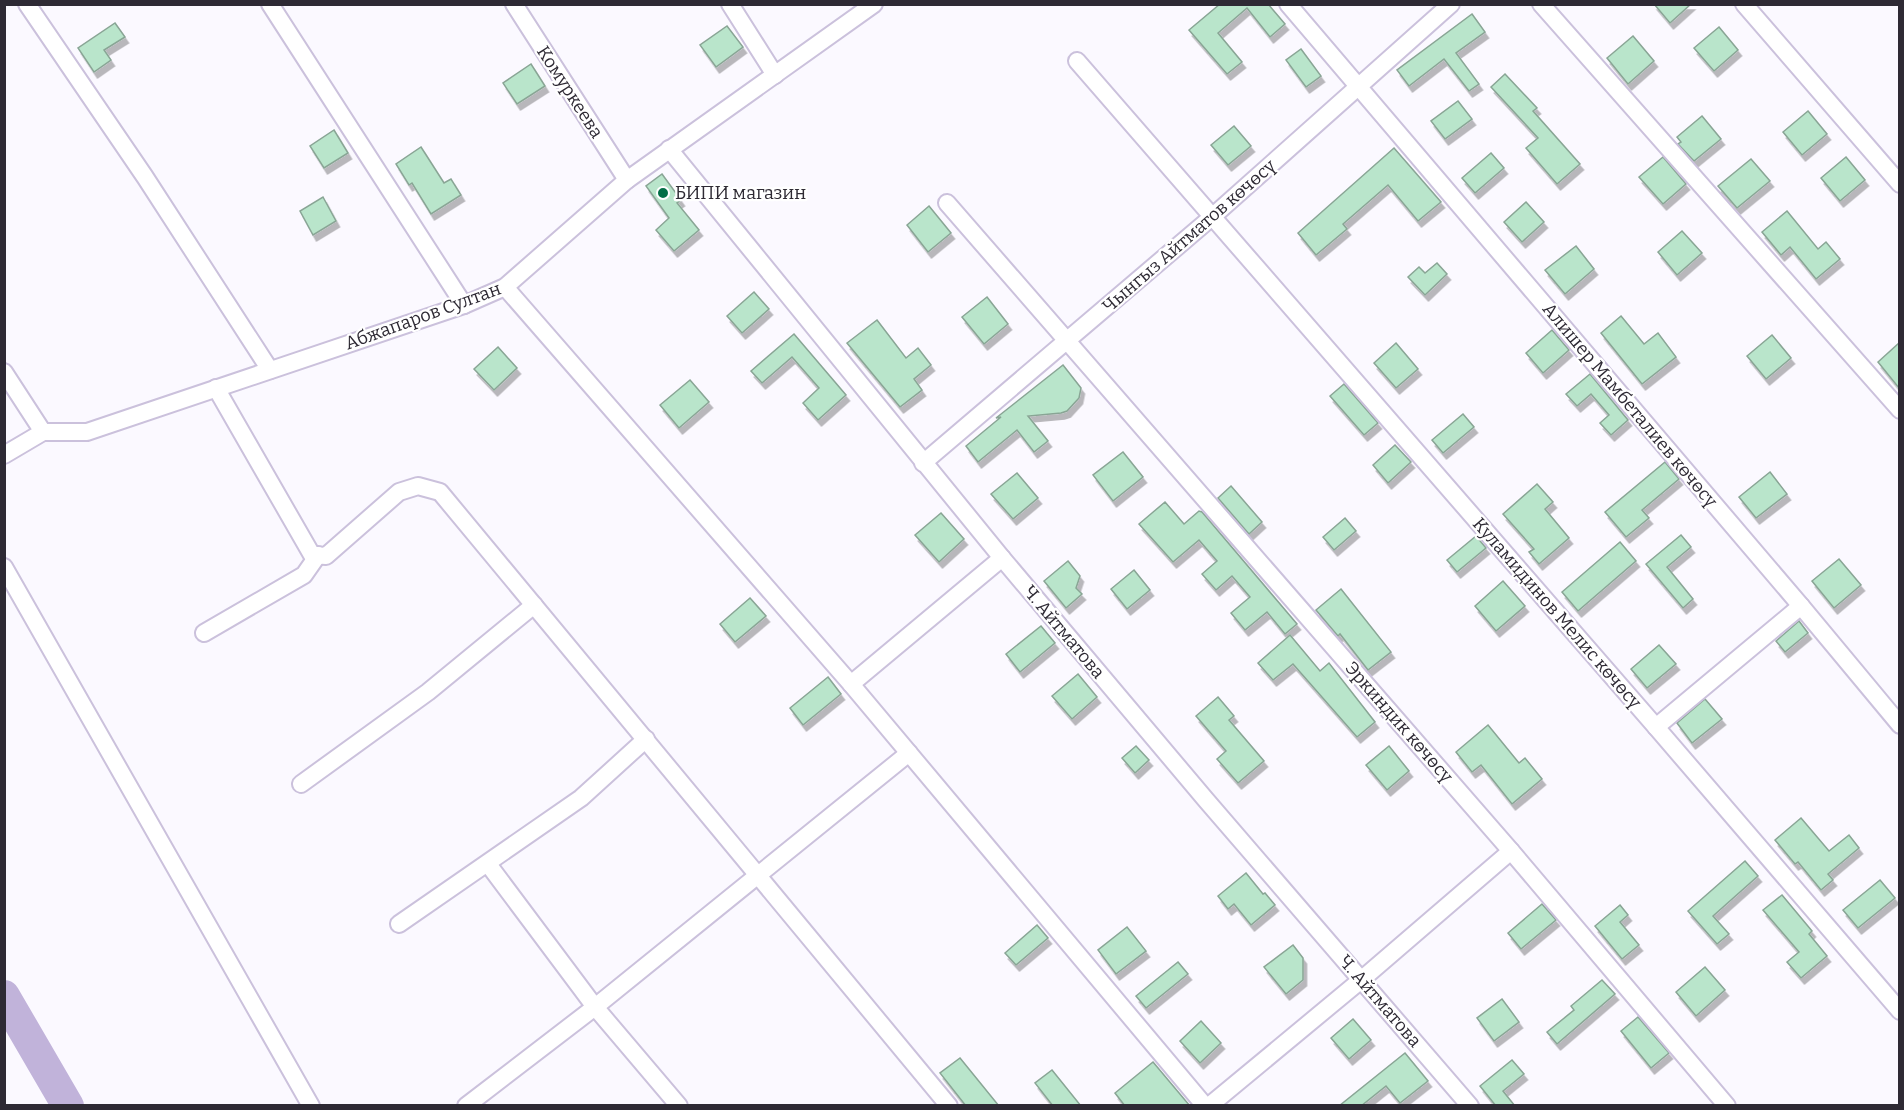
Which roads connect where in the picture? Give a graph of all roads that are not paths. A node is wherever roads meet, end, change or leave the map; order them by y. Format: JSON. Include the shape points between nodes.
{"nodes":[{"id":1,"x":27,"y":4,"type":"edge"},
{"id":2,"x":270,"y":4,"type":"edge"},
{"id":3,"x":514,"y":4,"type":"edge"},
{"id":4,"x":730,"y":4,"type":"edge"},
{"id":5,"x":873,"y":4,"type":"edge"},
{"id":6,"x":1288,"y":4,"type":"edge"},
{"id":7,"x":1451,"y":4,"type":"edge"},
{"id":8,"x":1541,"y":4,"type":"edge"},
{"id":9,"x":1744,"y":4,"type":"edge"},
{"id":10,"x":1077,"y":61,"type":"dead end"},
{"id":11,"x":775,"y":75,"type":"junction"},
{"id":12,"x":1358,"y":87,"type":"junction"},
{"id":13,"x":669,"y":149,"type":"junction"},
{"id":14,"x":627,"y":180,"type":"junction"},
{"id":15,"x":1899,"y":184,"type":"edge"},
{"id":16,"x":947,"y":203,"type":"dead end"},
{"id":17,"x":1212,"y":217,"type":"junction"},
{"id":18,"x":505,"y":287,"type":"junction"},
{"id":19,"x":464,"y":305,"type":"junction"},
{"id":20,"x":1067,"y":342,"type":"junction"},
{"id":21,"x":270,"y":370,"type":"junction"},
{"id":22,"x":4,"y":372,"type":"edge"},
{"id":23,"x":216,"y":388,"type":"junction"},
{"id":24,"x":1899,"y":410,"type":"edge"},
{"id":25,"x":43,"y":432,"type":"junction"},
{"id":26,"x":4,"y":455,"type":"edge"},
{"id":27,"x":923,"y":463,"type":"junction"},
{"id":28,"x":318,"y":555,"type":"junction"},
{"id":29,"x":1002,"y":558,"type":"junction"},
{"id":30,"x":4,"y":567,"type":"edge"},
{"id":31,"x":534,"y":605,"type":"junction"},
{"id":32,"x":1801,"y":606,"type":"junction"},
{"id":33,"x":204,"y":633,"type":"dead end"},
{"id":34,"x":851,"y":684,"type":"junction"},
{"id":35,"x":1899,"y":725,"type":"edge"},
{"id":36,"x":1656,"y":727,"type":"junction"},
{"id":37,"x":646,"y":739,"type":"junction"},
{"id":38,"x":909,"y":753,"type":"junction"},
{"id":39,"x":301,"y":784,"type":"dead end"},
{"id":40,"x":1511,"y":851,"type":"junction"},
{"id":41,"x":488,"y":864,"type":"junction"},
{"id":42,"x":758,"y":874,"type":"junction"},
{"id":43,"x":399,"y":924,"type":"dead end"},
{"id":44,"x":1361,"y":980,"type":"junction"},
{"id":45,"x":595,"y":1007,"type":"junction"},
{"id":46,"x":1899,"y":1011,"type":"edge"},
{"id":47,"x":311,"y":1106,"type":"edge"},
{"id":48,"x":466,"y":1106,"type":"edge"},
{"id":49,"x":679,"y":1106,"type":"edge"},
{"id":50,"x":949,"y":1106,"type":"edge"},
{"id":51,"x":1207,"y":1106,"type":"edge"},
{"id":52,"x":1470,"y":1106,"type":"edge"},
{"id":53,"x":1727,"y":1106,"type":"edge"}],
"edges":[{"from":1,"to":21,"type":"street"},
{"from":2,"to":19,"type":"street"},
{"from":3,"to":14,"type":"street","name":"Комуркеева"},
{"from":4,"to":11,"type":"street"},
{"from":5,"to":11,"type":"street","name":"Абжапаров Султан"},
{"from":6,"to":12,"type":"street","name":"Алишер Мамбеталиев көчөсү"},
{"from":7,"to":12,"type":"street","name":"Чынгыз Айтматов көчөсү"},
{"from":8,"to":24,"type":"street"},
{"from":9,"to":15,"type":"street"},
{"from":10,"to":17,"type":"street","name":"Куламидинов Мелис көчөсү"},
{"from":11,"to":13,"type":"street","name":"Абжапаров Султан"},
{"from":12,"to":17,"type":"street","name":"Чынгыз Айтматов көчөсү"},
{"from":12,"to":32,"type":"street","name":"Алишер Мамбеталиев көчөсү"},
{"from":13,"to":14,"type":"street","name":"Абжапаров Султан"},
{"from":13,"to":27,"type":"street","name":"Ч. Айтматова"},
{"from":14,"to":18,"type":"street","name":"Абжапаров Султан"},
{"from":16,"to":20,"type":"street","name":"Эркиндик көчөсү"},
{"from":17,"to":20,"type":"street","name":"Чынгыз Айтматов көчөсү"},
{"from":17,"to":36,"type":"street","name":"Куламидинов Мелис көчөсү"},
{"from":18,"to":19,"type":"street","name":"Абжапаров Султан"},
{"from":18,"to":34,"type":"street"},
{"from":19,"to":21,"type":"street","name":"Абжапаров Султан"},
{"from":20,"to":27,"type":"street","name":"Чынгыз Айтматов көчөсү"},
{"from":20,"to":40,"type":"street","name":"Эркиндик көчөсү"},
{"from":21,"to":23,"type":"street","name":"Абжапаров Султан"},
{"from":22,"to":25,"type":"street"},
{"from":23,"to":25,"type":"street","name":"Абжапаров Султан","via":[[87,432]]},
{"from":23,"to":28,"type":"street","via":[[312,555]]},
{"from":25,"to":26,"type":"street"},
{"from":27,"to":29,"type":"street","name":"Ч. Айтматова"},
{"from":28,"to":31,"type":"street","via":[[326,556],[399,492],[418,486],[440,492]]},
{"from":28,"to":33,"type":"street","via":[[304,575]]},
{"from":29,"to":34,"type":"street"},
{"from":29,"to":44,"type":"street","name":"Ч. Айтматова"},
{"from":30,"to":47,"type":"street"},
{"from":31,"to":37,"type":"street"},
{"from":31,"to":39,"type":"street","via":[[428,692]]},
{"from":32,"to":35,"type":"street","name":"Алишер Мамбеталиев көчөсү"},
{"from":32,"to":36,"type":"street"},
{"from":34,"to":38,"type":"street"},
{"from":36,"to":46,"type":"street","name":"Куламидинов Мелис көчөсү"},
{"from":37,"to":41,"type":"street","via":[[581,798]]},
{"from":37,"to":42,"type":"street"},
{"from":38,"to":42,"type":"street"},
{"from":38,"to":51,"type":"street"},
{"from":40,"to":44,"type":"street"},
{"from":40,"to":53,"type":"street","name":"Эркиндик көчөсү"},
{"from":41,"to":43,"type":"street"},
{"from":41,"to":45,"type":"street"},
{"from":42,"to":45,"type":"street"},
{"from":42,"to":50,"type":"street"},
{"from":44,"to":51,"type":"street"},
{"from":44,"to":52,"type":"street","name":"Ч. Айтматова"},
{"from":45,"to":48,"type":"street"},
{"from":45,"to":49,"type":"street"}]}
